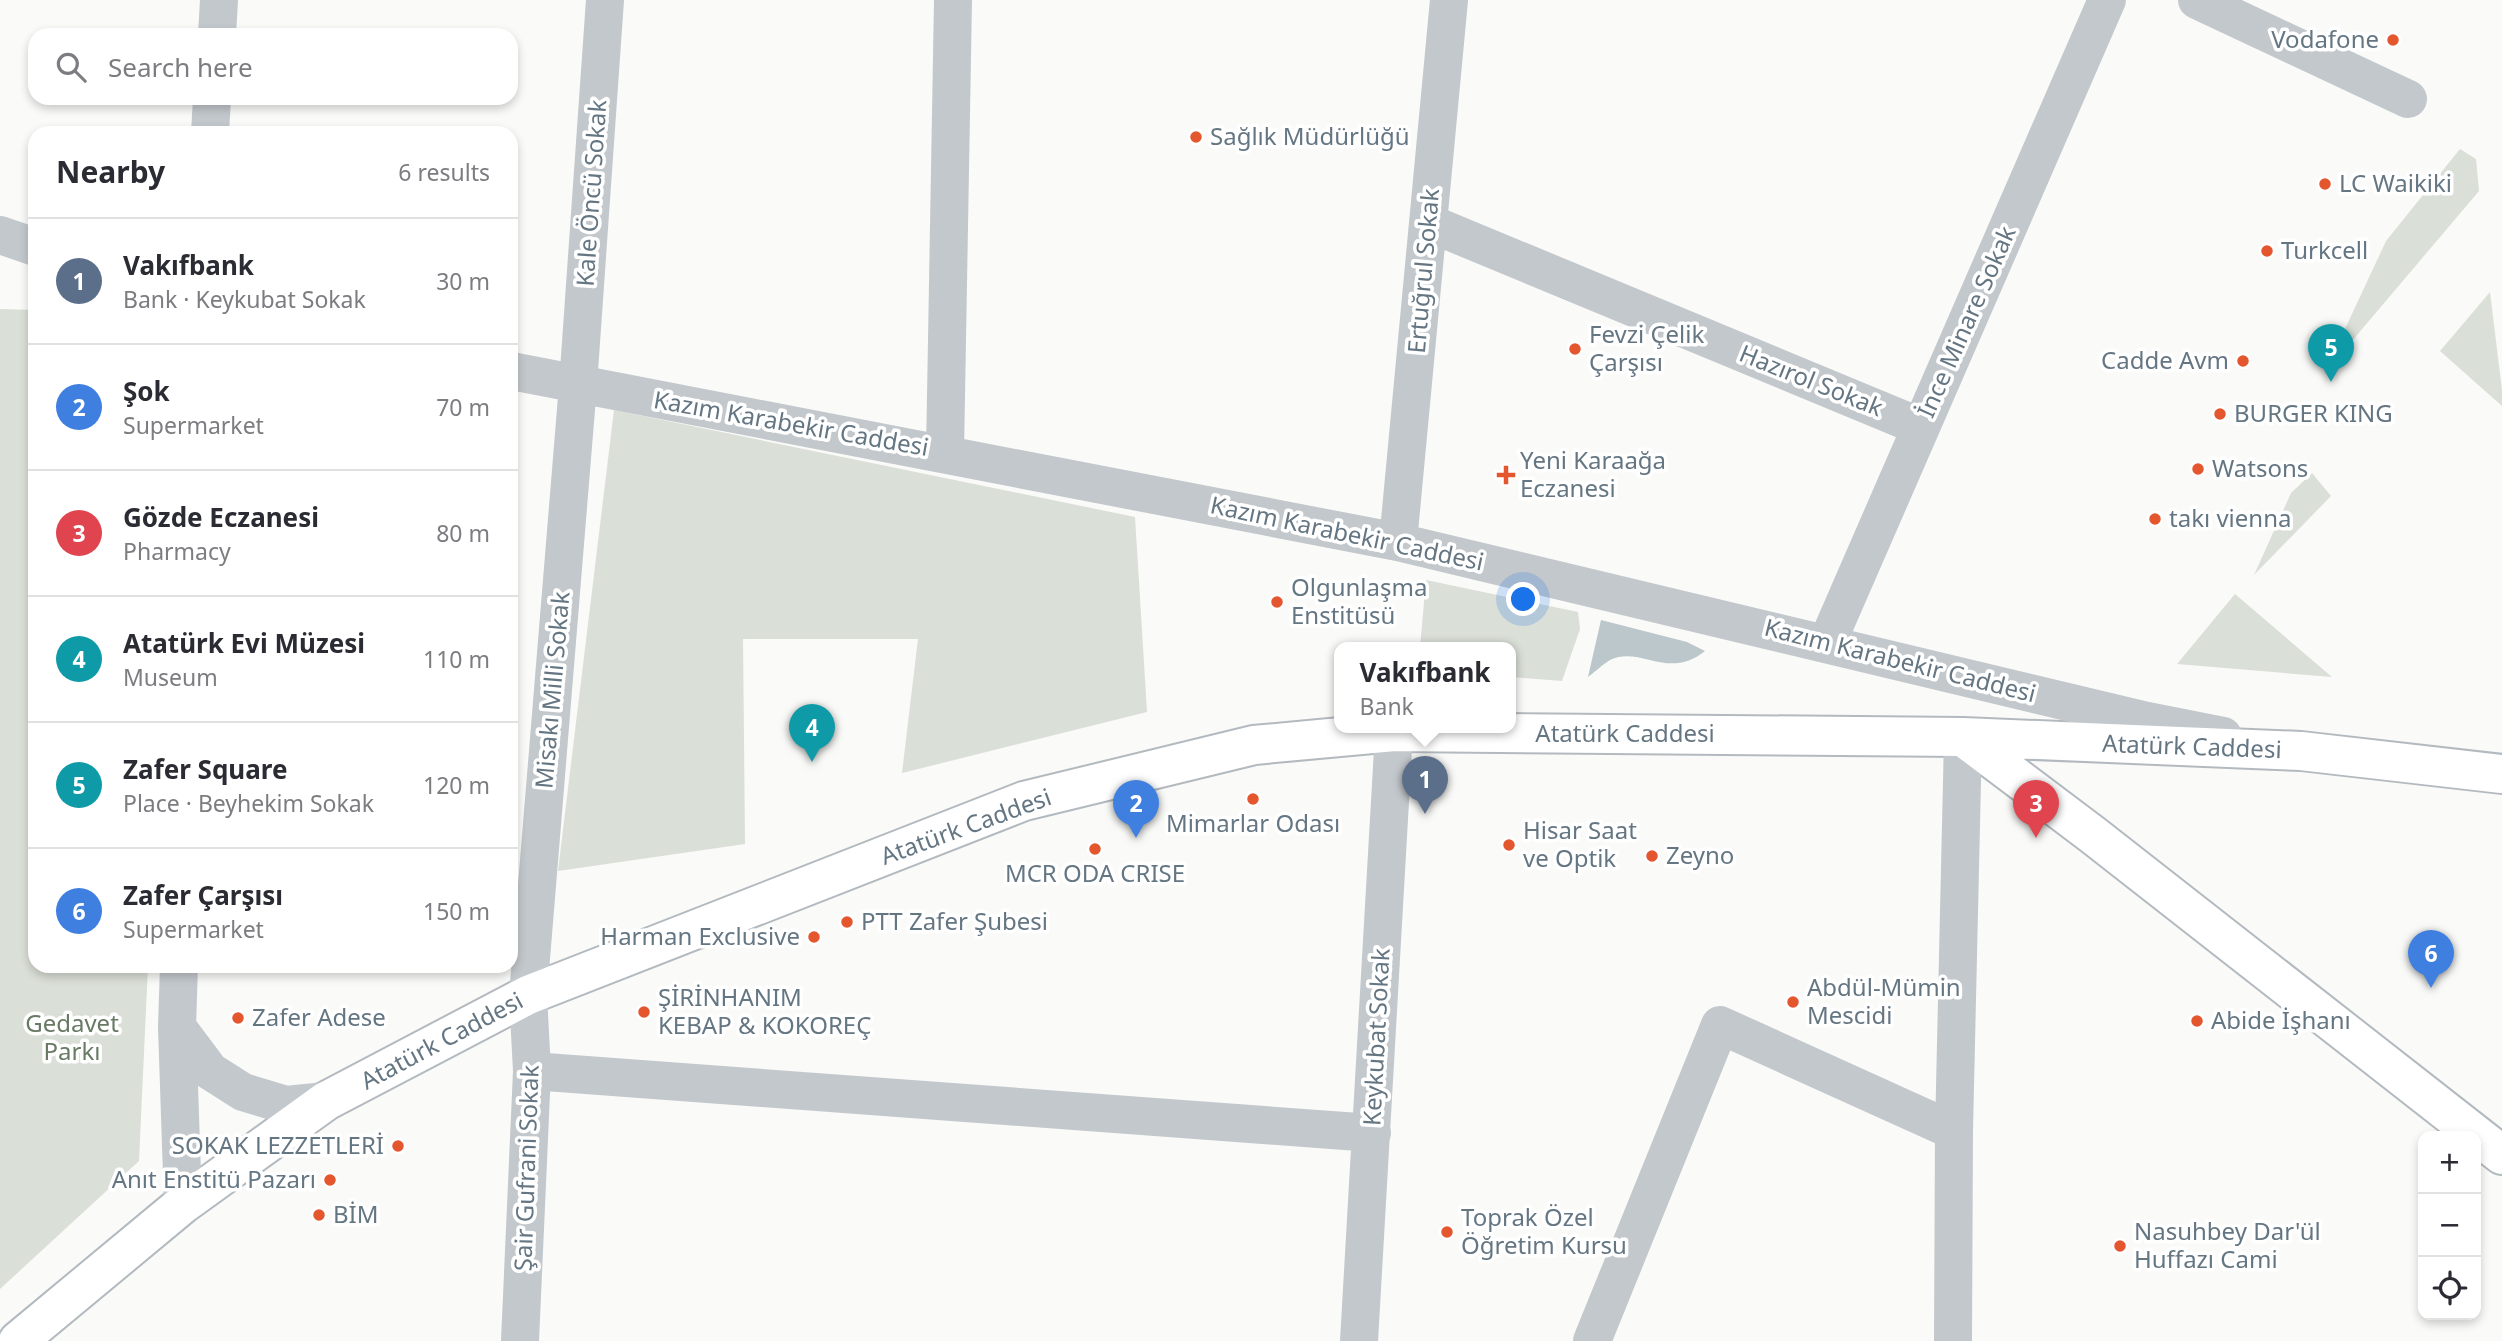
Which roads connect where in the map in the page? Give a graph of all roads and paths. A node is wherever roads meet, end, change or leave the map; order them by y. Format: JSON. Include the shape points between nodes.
{"nodes":[{"id":1,"x":219,"y":0,"type":"edge"},
{"id":2,"x":605,"y":0,"type":"edge"},
{"id":3,"x":953,"y":0,"type":"edge"},
{"id":4,"x":1449,"y":0,"type":"edge"},
{"id":5,"x":2107,"y":0,"type":"edge"},
{"id":6,"x":2197,"y":0,"type":"edge"},
{"id":7,"x":217,"y":28,"type":"edge"},
{"id":8,"x":2408,"y":99,"type":"dead end"},
{"id":9,"x":212,"y":105,"type":"edge"},
{"id":10,"x":210,"y":126,"type":"edge"},
{"id":11,"x":1429,"y":223,"type":"junction"},
{"id":12,"x":0,"y":235,"type":"edge"},
{"id":13,"x":28,"y":245,"type":"edge"},
{"id":14,"x":518,"y":372,"type":"edge"},
{"id":15,"x":578,"y":385,"type":"junction"},
{"id":16,"x":1921,"y":427,"type":"junction"},
{"id":17,"x":945,"y":453,"type":"junction"},
{"id":18,"x":1398,"y":542,"type":"junction"},
{"id":19,"x":1827,"y":643,"type":"junction"},
{"id":20,"x":1383,"y":733,"type":"edge"},
{"id":21,"x":1394,"y":733,"type":"edge"},
{"id":22,"x":1508,"y":733,"type":"edge"},
{"id":23,"x":1963,"y":737,"type":"junction"},
{"id":24,"x":2301,"y":751,"type":"junction"},
{"id":25,"x":2502,"y":774,"type":"edge"},
{"id":26,"x":178,"y":973,"type":"edge"},
{"id":27,"x":528,"y":995,"type":"junction"},
{"id":28,"x":177,"y":1027,"type":"junction"},
{"id":29,"x":532,"y":1071,"type":"junction"},
{"id":30,"x":326,"y":1101,"type":"junction"},
{"id":31,"x":1954,"y":1131,"type":"junction"},
{"id":32,"x":1372,"y":1133,"type":"junction"},
{"id":33,"x":2502,"y":1155,"type":"edge"},
{"id":34,"x":183,"y":1205,"type":"junction"},
{"id":35,"x":18,"y":1341,"type":"edge"},
{"id":36,"x":520,"y":1341,"type":"edge"},
{"id":37,"x":1359,"y":1341,"type":"edge"},
{"id":38,"x":1592,"y":1341,"type":"edge"},
{"id":39,"x":1953,"y":1341,"type":"edge"}],
"edges":[{"from":1,"to":7,"type":"street"},
{"from":2,"to":15,"type":"street","name":"Kale Öncü Sokak"},
{"from":3,"to":17,"type":"street"},
{"from":4,"to":11,"type":"street","name":"Ertuğrul Sokak"},
{"from":5,"to":16,"type":"street","name":"İnce Minare Sokak"},
{"from":6,"to":8,"type":"street"},
{"from":9,"to":10,"type":"street"},
{"from":11,"to":16,"type":"street","name":"Hazırol Sokak"},
{"from":11,"to":18,"type":"street","name":"Ertuğrul Sokak"},
{"from":12,"to":13,"type":"street"},
{"from":14,"to":15,"type":"street","name":"Kazım Karabekir Caddesi"},
{"from":15,"to":17,"type":"street","name":"Kazım Karabekir Caddesi"},
{"from":15,"to":27,"type":"street","name":"Misakı Milli Sokak"},
{"from":16,"to":19,"type":"street","name":"İnce Minare Sokak"},
{"from":17,"to":18,"type":"street","name":"Kazım Karabekir Caddesi"},
{"from":18,"to":19,"type":"street","name":"Kazım Karabekir Caddesi"},
{"from":19,"to":24,"type":"street","name":"Kazım Karabekir Caddesi","via":[[2147,721]]},
{"from":20,"to":27,"type":"main road","name":"Atatürk Caddesi","via":[[1254,745],[1024,801]]},
{"from":21,"to":32,"type":"street","name":"Keykubat Sokak"},
{"from":22,"to":23,"type":"main road","name":"Atatürk Caddesi"},
{"from":23,"to":24,"type":"main road","name":"Atatürk Caddesi"},
{"from":23,"to":31,"type":"street"},
{"from":23,"to":33,"type":"main road"},
{"from":24,"to":25,"type":"main road","name":"Atatürk Caddesi"},
{"from":26,"to":28,"type":"street"},
{"from":27,"to":29,"type":"street","name":"Şair Gufrani Sokak"},
{"from":27,"to":30,"type":"main road","name":"Atatürk Caddesi"},
{"from":28,"to":30,"type":"street","via":[[210,1071],[243,1092],[286,1105]]},
{"from":28,"to":34,"type":"street"},
{"from":29,"to":32,"type":"street"},
{"from":29,"to":36,"type":"street","name":"Şair Gufrani Sokak"},
{"from":30,"to":34,"type":"main road","name":"Atatürk Caddesi"},
{"from":31,"to":38,"type":"street","via":[[1720,1025]]},
{"from":31,"to":39,"type":"street"},
{"from":32,"to":37,"type":"street","name":"Keykubat Sokak"},
{"from":34,"to":35,"type":"main road","name":"Atatürk Caddesi"}]}
